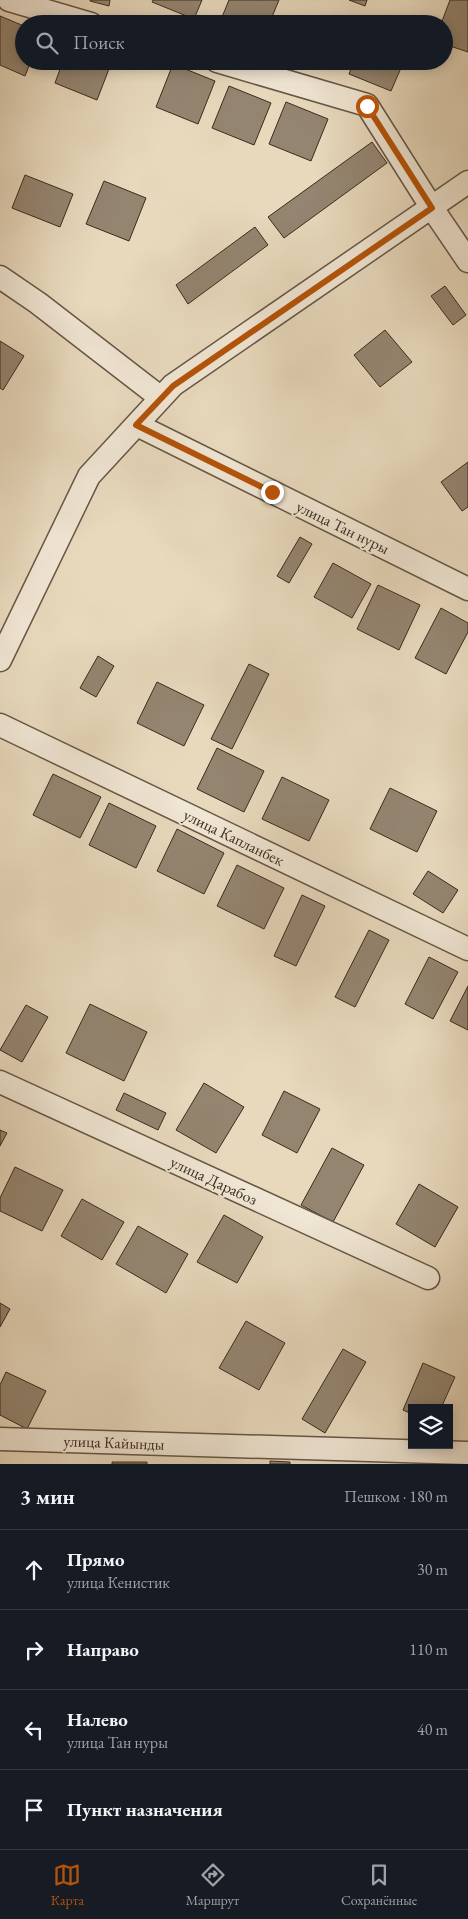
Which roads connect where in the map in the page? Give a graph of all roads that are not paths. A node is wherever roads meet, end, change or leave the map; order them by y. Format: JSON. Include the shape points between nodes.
{"nodes":[{"id":1,"x":9,"y":0,"type":"edge"},
{"id":2,"x":60,"y":15,"type":"edge"},
{"id":3,"x":247,"y":70,"type":"edge"},
{"id":4,"x":468,"y":182,"type":"edge"},
{"id":5,"x":432,"y":208,"type":"junction"},
{"id":6,"x":468,"y":261,"type":"edge"},
{"id":7,"x":0,"y":277,"type":"edge"},
{"id":8,"x":161,"y":398,"type":"junction"},
{"id":9,"x":136,"y":425,"type":"junction"},
{"id":10,"x":468,"y":589,"type":"edge"},
{"id":11,"x":0,"y":660,"type":"edge"},
{"id":12,"x":0,"y":725,"type":"edge"},
{"id":13,"x":468,"y":949,"type":"edge"},
{"id":14,"x":0,"y":1082,"type":"edge"},
{"id":15,"x":428,"y":1278,"type":"dead end"},
{"id":16,"x":0,"y":1439,"type":"edge"},
{"id":17,"x":468,"y":1452,"type":"edge"}],
"edges":[{"from":1,"to":2,"type":"street"},
{"from":3,"to":5,"type":"street","via":[[367,106]]},
{"from":4,"to":5,"type":"street"},
{"from":5,"to":6,"type":"street"},
{"from":5,"to":8,"type":"street","via":[[181,380]]},
{"from":7,"to":8,"type":"street"},
{"from":8,"to":9,"type":"street"},
{"from":9,"to":10,"type":"street","name":"улица Тан нуры"},
{"from":9,"to":11,"type":"street","via":[[89,476]]},
{"from":12,"to":13,"type":"street","name":"улица Капланбек"},
{"from":14,"to":15,"type":"street","name":"улица Дарабоз"},
{"from":16,"to":17,"type":"street","name":"улица Кайынды"}]}
